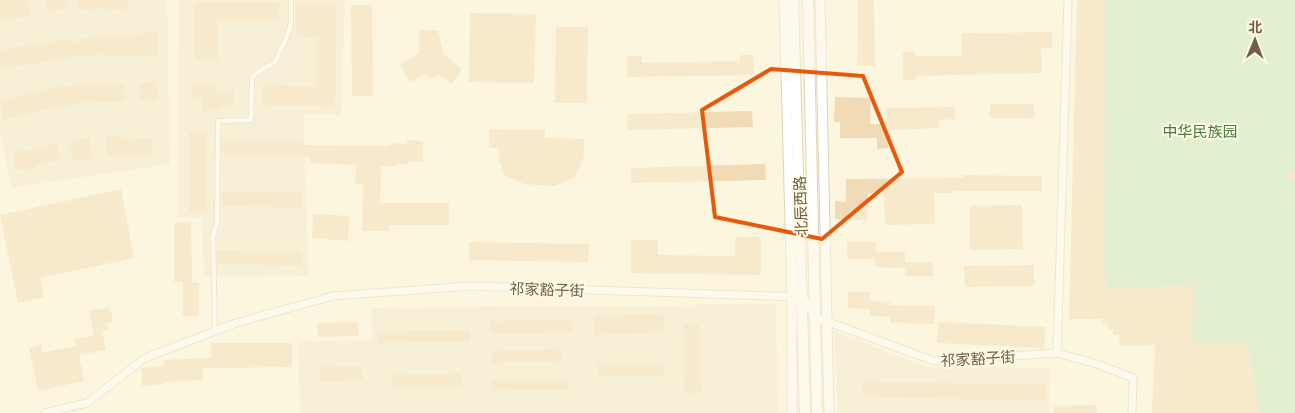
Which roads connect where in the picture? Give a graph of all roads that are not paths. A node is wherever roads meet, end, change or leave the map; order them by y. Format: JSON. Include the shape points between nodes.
{"nodes":[{"id":1,"x":291,"y":0,"type":"edge"},
{"id":2,"x":784,"y":0,"type":"edge"},
{"id":3,"x":793,"y":0,"type":"edge"},
{"id":4,"x":808,"y":0,"type":"edge"},
{"id":5,"x":820,"y":0,"type":"edge"},
{"id":6,"x":1068,"y":0,"type":"edge"},
{"id":7,"x":792,"y":297,"type":"junction"},
{"id":8,"x":803,"y":298,"type":"junction"},
{"id":9,"x":815,"y":317,"type":"junction"},
{"id":10,"x":827,"y":322,"type":"junction"},
{"id":11,"x":215,"y":331,"type":"junction"},
{"id":12,"x":1056,"y":353,"type":"junction"},
{"id":13,"x":45,"y":413,"type":"edge"},
{"id":14,"x":792,"y":413,"type":"edge"},
{"id":15,"x":805,"y":413,"type":"edge"},
{"id":16,"x":817,"y":413,"type":"edge"},
{"id":17,"x":829,"y":413,"type":"edge"},
{"id":18,"x":1132,"y":413,"type":"edge"}],
"edges":[{"from":1,"to":11,"type":"lane","via":[[291,24],[275,62],[252,77],[251,120],[218,121],[217,222],[213,236]]},
{"from":2,"to":7,"type":"street","name":"北辰西路"},
{"from":3,"to":8,"type":"main road","name":"北辰西路"},
{"from":4,"to":9,"type":"main road","name":"北辰西路"},
{"from":5,"to":10,"type":"street","name":"北辰西路"},
{"from":6,"to":12,"type":"street"},
{"from":7,"to":8,"type":"street","name":"祁家豁子街"},
{"from":7,"to":11,"type":"street","name":"祁家豁子街","via":[[470,286],[333,296]]},
{"from":7,"to":14,"type":"street","name":"北辰西路"},
{"from":8,"to":9,"type":"street"},
{"from":8,"to":15,"type":"main road","name":"北辰西路"},
{"from":9,"to":10,"type":"street","name":"祁家豁子街"},
{"from":9,"to":16,"type":"main road","name":"北辰西路"},
{"from":10,"to":12,"type":"street","name":"祁家豁子街","via":[[934,361]]},
{"from":10,"to":17,"type":"street","name":"北辰西路"},
{"from":11,"to":13,"type":"street","name":"祁家豁子街","via":[[145,358],[87,403]]},
{"from":12,"to":18,"type":"street","name":"祁家豁子街","via":[[1132,378]]}]}
